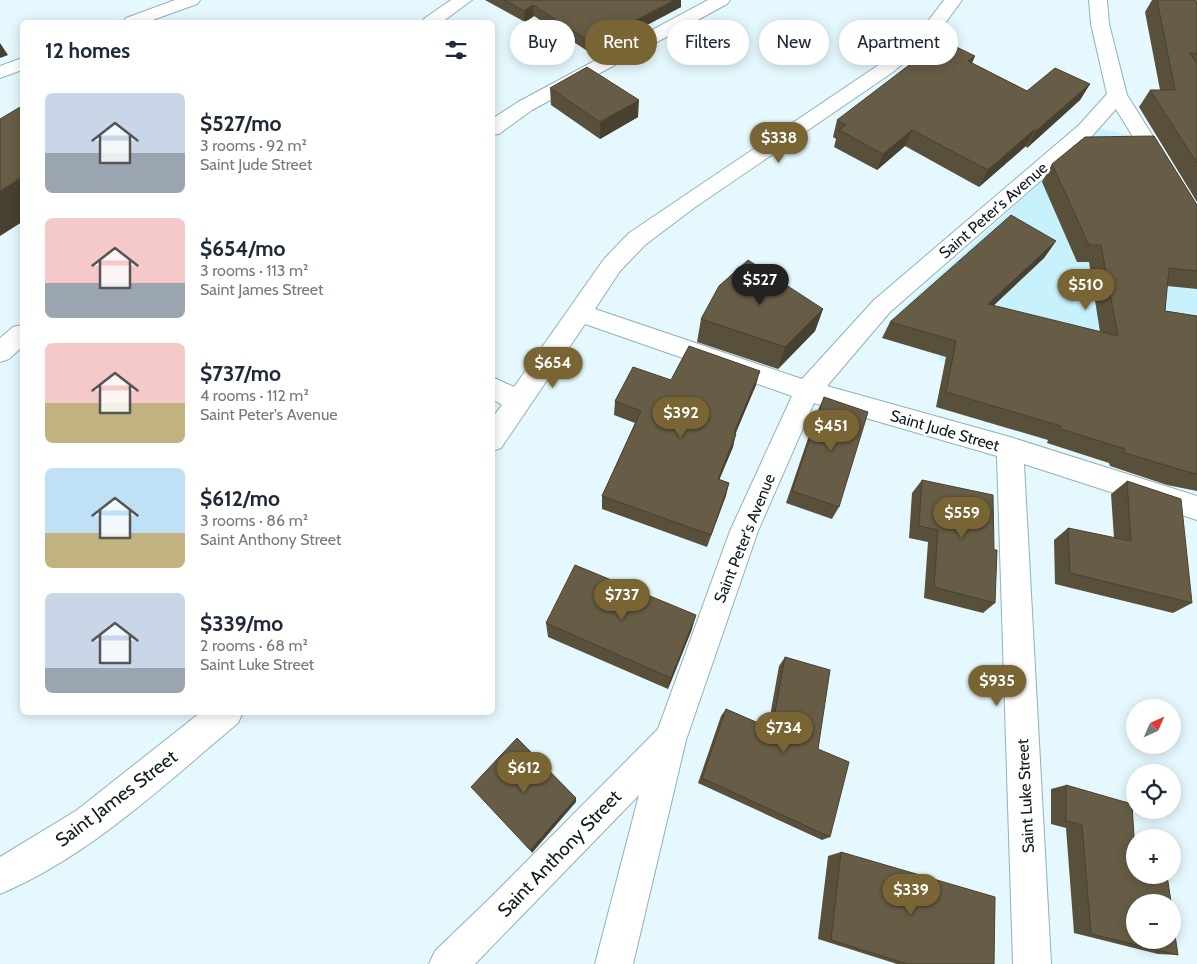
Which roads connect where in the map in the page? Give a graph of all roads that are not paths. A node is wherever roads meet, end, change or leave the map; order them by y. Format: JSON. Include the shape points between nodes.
{"nodes":[{"id":1,"x":192,"y":0,"type":"edge"},
{"id":2,"x":464,"y":0,"type":"edge"},
{"id":3,"x":721,"y":0,"type":"edge"},
{"id":4,"x":953,"y":0,"type":"edge"},
{"id":5,"x":1098,"y":0,"type":"edge"},
{"id":6,"x":137,"y":20,"type":"edge"},
{"id":7,"x":434,"y":20,"type":"edge"},
{"id":8,"x":20,"y":65,"type":"edge"},
{"id":9,"x":0,"y":72,"type":"edge"},
{"id":10,"x":1117,"y":95,"type":"junction"},
{"id":11,"x":495,"y":127,"type":"edge"},
{"id":12,"x":1197,"y":224,"type":"edge"},
{"id":13,"x":580,"y":313,"type":"junction"},
{"id":14,"x":20,"y":336,"type":"edge"},
{"id":15,"x":0,"y":352,"type":"edge"},
{"id":16,"x":495,"y":389,"type":"edge"},
{"id":17,"x":807,"y":391,"type":"junction"},
{"id":18,"x":520,"y":402,"type":"junction"},
{"id":19,"x":495,"y":436,"type":"edge"},
{"id":20,"x":1010,"y":448,"type":"junction"},
{"id":21,"x":1197,"y":508,"type":"edge"},
{"id":22,"x":223,"y":715,"type":"edge"},
{"id":23,"x":670,"y":740,"type":"junction"},
{"id":24,"x":0,"y":876,"type":"edge"},
{"id":25,"x":448,"y":964,"type":"edge"},
{"id":26,"x":614,"y":964,"type":"edge"},
{"id":27,"x":1032,"y":964,"type":"edge"}],
"edges":[{"from":1,"to":6,"type":"street"},
{"from":2,"to":7,"type":"street"},
{"from":3,"to":11,"type":"street","via":[[525,106]]},
{"from":4,"to":13,"type":"street","via":[[932,27],[870,80],[637,239],[612,265]]},
{"from":5,"to":10,"type":"street","via":[[1100,24]]},
{"from":8,"to":9,"type":"street"},
{"from":10,"to":12,"type":"street"},
{"from":10,"to":17,"type":"street","name":"Saint Peter's Avenue","via":[[1086,130],[882,306]]},
{"from":13,"to":17,"type":"street","name":"Saint Jude Street"},
{"from":13,"to":18,"type":"street"},
{"from":14,"to":15,"type":"street"},
{"from":16,"to":18,"type":"street"},
{"from":17,"to":20,"type":"street","name":"Saint Jude Street"},
{"from":17,"to":23,"type":"street","name":"Saint Peter's Avenue","via":[[744,531]]},
{"from":18,"to":19,"type":"street"},
{"from":20,"to":21,"type":"street","name":"Saint Jude Street"},
{"from":20,"to":27,"type":"street","name":"Saint Luke Street"},
{"from":22,"to":24,"type":"street","name":"Saint James Street","via":[[97,815],[23,866]]},
{"from":23,"to":25,"type":"street","name":"Saint Anthony Street"},
{"from":23,"to":26,"type":"street","name":"Saint Peter's Avenue"}]}
